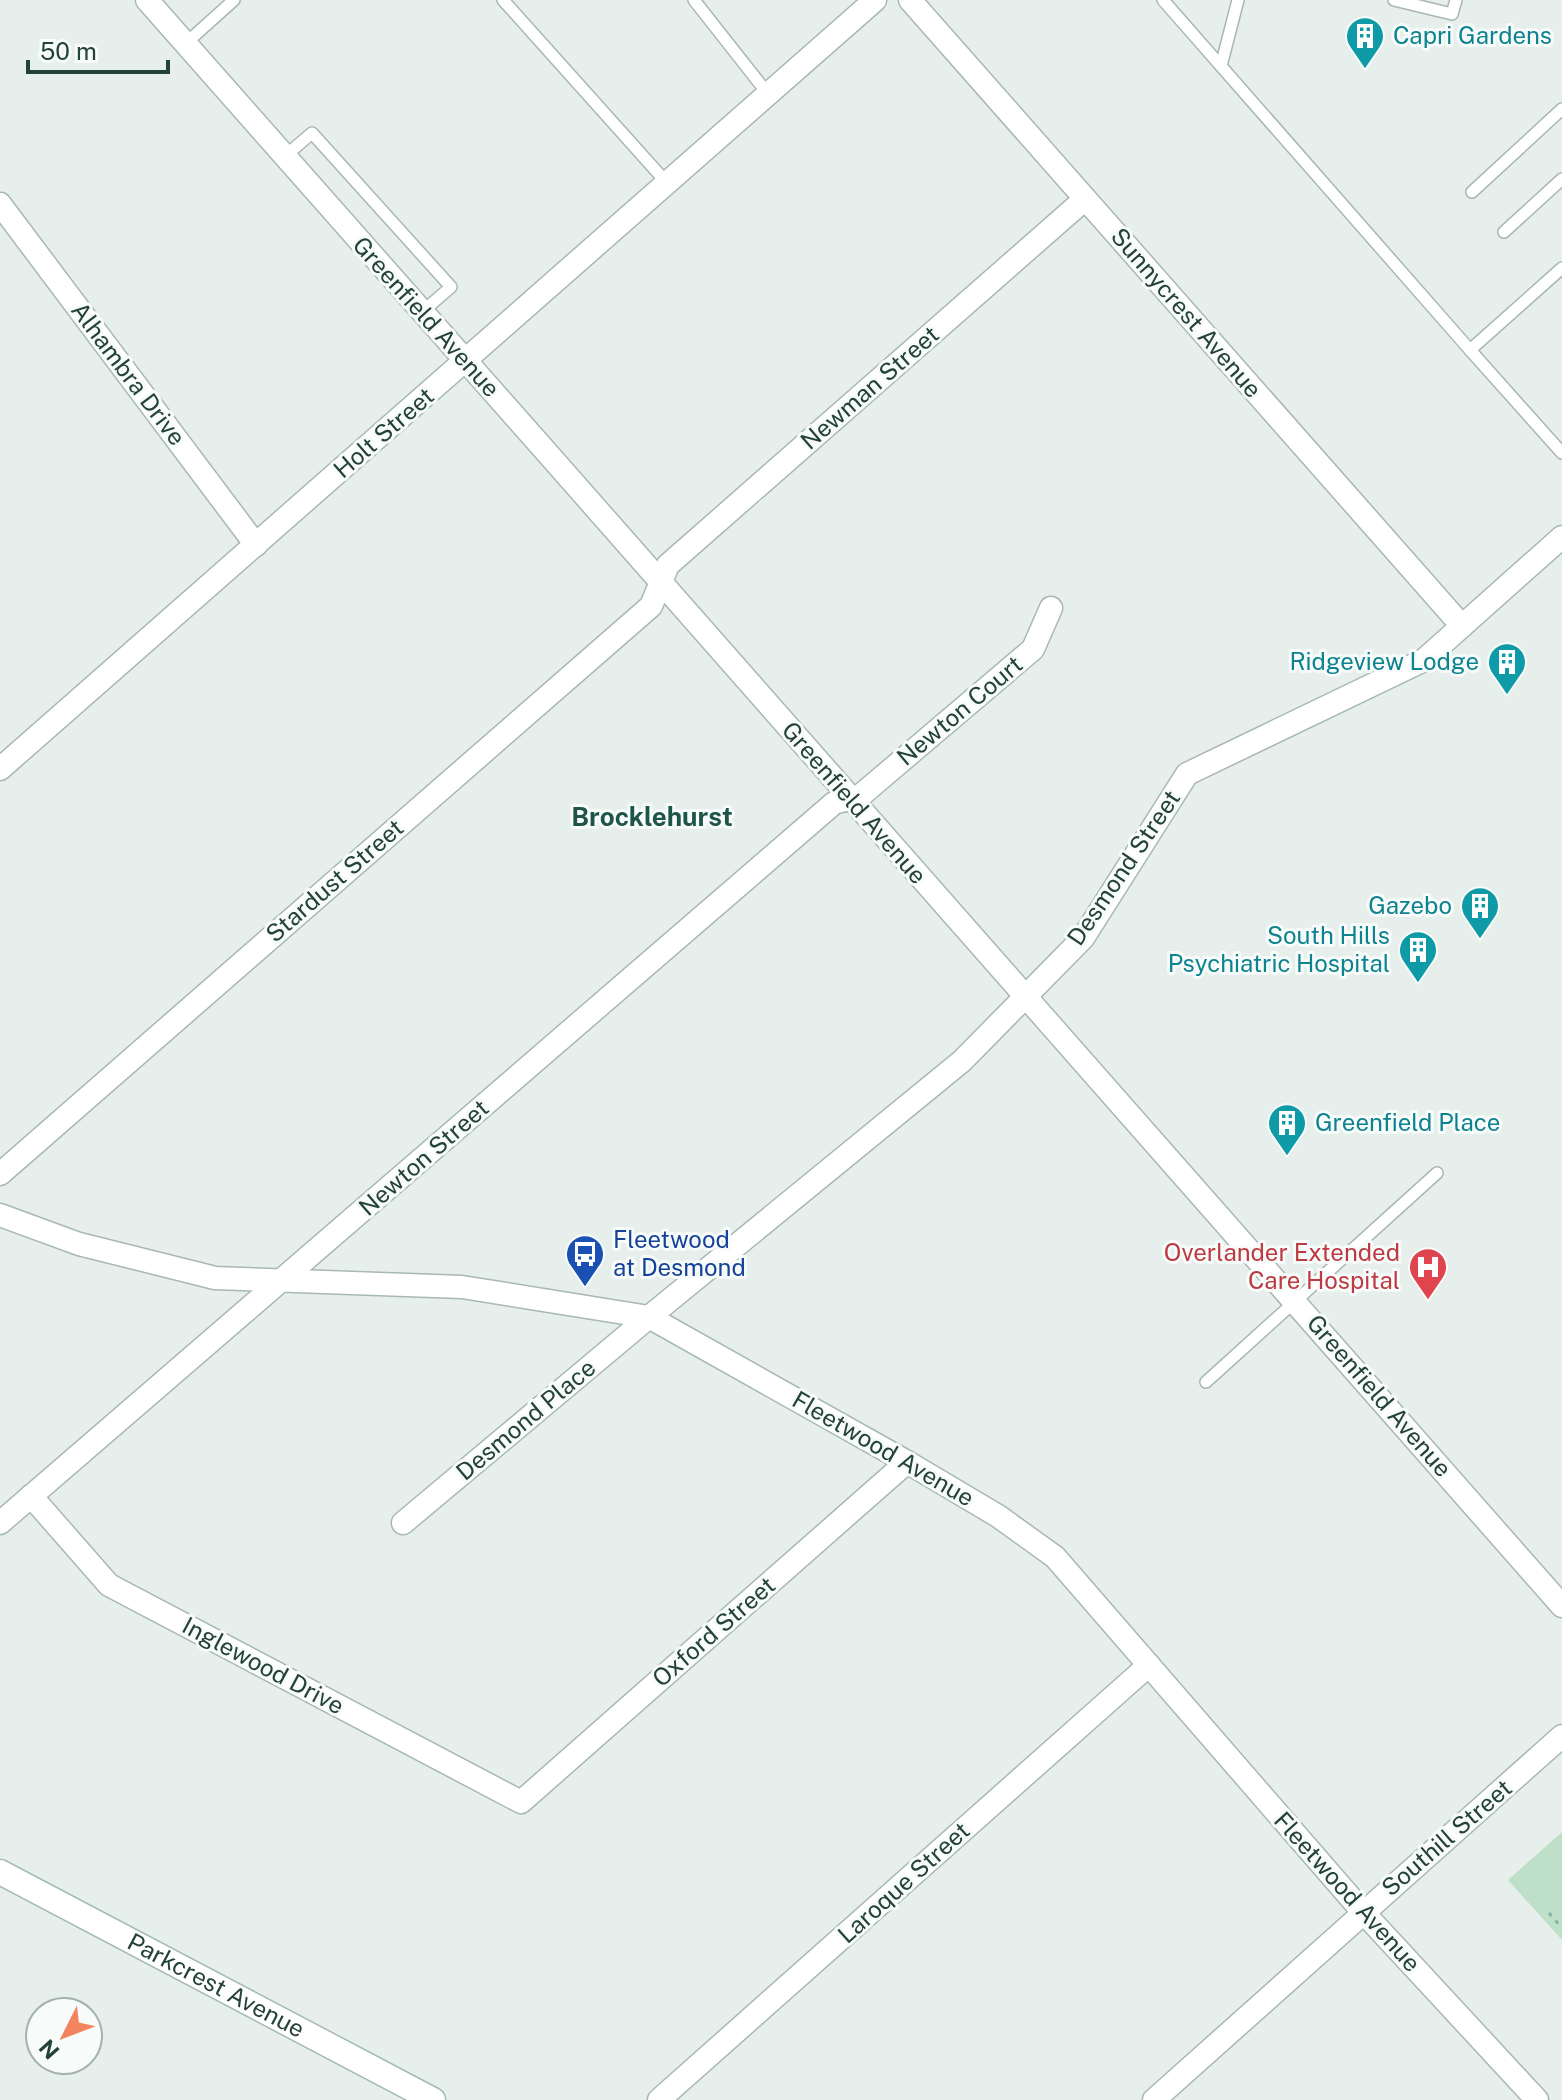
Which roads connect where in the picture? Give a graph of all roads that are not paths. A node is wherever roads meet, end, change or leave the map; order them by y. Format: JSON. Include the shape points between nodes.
{"nodes":[{"id":1,"x":147,"y":0,"type":"edge"},
{"id":2,"x":234,"y":0,"type":"edge"},
{"id":3,"x":503,"y":0,"type":"edge"},
{"id":4,"x":694,"y":0,"type":"edge"},
{"id":5,"x":875,"y":0,"type":"edge"},
{"id":6,"x":910,"y":0,"type":"edge"},
{"id":7,"x":1163,"y":0,"type":"edge"},
{"id":8,"x":1238,"y":0,"type":"edge"},
{"id":9,"x":1394,"y":0,"type":"edge"},
{"id":10,"x":1456,"y":0,"type":"edge"},
{"id":11,"x":185,"y":44,"type":"junction"},
{"id":12,"x":1221,"y":66,"type":"junction"},
{"id":13,"x":768,"y":94,"type":"junction"},
{"id":14,"x":1562,"y":109,"type":"edge"},
{"id":15,"x":284,"y":157,"type":"junction"},
{"id":16,"x":1562,"y":179,"type":"edge"},
{"id":17,"x":667,"y":183,"type":"junction"},
{"id":18,"x":1472,"y":192,"type":"dead end"},
{"id":19,"x":1085,"y":199,"type":"junction"},
{"id":20,"x":0,"y":204,"type":"edge"},
{"id":21,"x":1504,"y":232,"type":"dead end"},
{"id":22,"x":1562,"y":268,"type":"edge"},
{"id":23,"x":422,"y":312,"type":"junction"},
{"id":24,"x":1470,"y":350,"type":"junction"},
{"id":25,"x":465,"y":361,"type":"junction"},
{"id":26,"x":1562,"y":453,"type":"edge"},
{"id":27,"x":1562,"y":537,"type":"edge"},
{"id":28,"x":256,"y":545,"type":"junction"},
{"id":29,"x":661,"y":582,"type":"junction"},
{"id":30,"x":1051,"y":608,"type":"dead end"},
{"id":31,"x":1462,"y":626,"type":"junction"},
{"id":32,"x":0,"y":769,"type":"edge"},
{"id":33,"x":850,"y":799,"type":"junction"},
{"id":34,"x":1025,"y":997,"type":"junction"},
{"id":35,"x":1437,"y":1173,"type":"dead end"},
{"id":36,"x":0,"y":1174,"type":"edge"},
{"id":37,"x":0,"y":1215,"type":"edge"},
{"id":38,"x":284,"y":1280,"type":"junction"},
{"id":39,"x":1296,"y":1301,"type":"junction"},
{"id":40,"x":649,"y":1317,"type":"junction"},
{"id":41,"x":1206,"y":1382,"type":"dead end"},
{"id":42,"x":907,"y":1462,"type":"junction"},
{"id":43,"x":31,"y":1496,"type":"junction"},
{"id":44,"x":0,"y":1523,"type":"edge"},
{"id":45,"x":403,"y":1523,"type":"dead end"},
{"id":46,"x":1562,"y":1606,"type":"edge"},
{"id":47,"x":1149,"y":1665,"type":"junction"},
{"id":48,"x":1562,"y":1736,"type":"edge"},
{"id":49,"x":521,"y":1802,"type":"joint"},
{"id":50,"x":0,"y":1872,"type":"edge"},
{"id":51,"x":1363,"y":1912,"type":"junction"},
{"id":52,"x":433,"y":2100,"type":"edge"},
{"id":53,"x":659,"y":2100,"type":"edge"},
{"id":54,"x":1154,"y":2100,"type":"edge"},
{"id":55,"x":1537,"y":2100,"type":"edge"}],
"edges":[{"from":1,"to":11,"type":"street","name":"Greenfield Avenue"},
{"from":2,"to":11,"type":"lane"},
{"from":3,"to":17,"type":"lane"},
{"from":4,"to":13,"type":"lane"},
{"from":5,"to":13,"type":"street","name":"Holt Street"},
{"from":6,"to":19,"type":"street","name":"Sunnycrest Avenue"},
{"from":7,"to":12,"type":"lane"},
{"from":8,"to":12,"type":"lane"},
{"from":9,"to":10,"type":"lane","via":[[1452,14]]},
{"from":11,"to":15,"type":"street","name":"Greenfield Avenue"},
{"from":12,"to":24,"type":"lane"},
{"from":13,"to":17,"type":"street","name":"Holt Street"},
{"from":14,"to":18,"type":"lane"},
{"from":15,"to":23,"type":"street","name":"Greenfield Avenue"},
{"from":15,"to":23,"type":"lane","via":[[312,133],[451,287]]},
{"from":16,"to":21,"type":"lane"},
{"from":17,"to":25,"type":"street","name":"Holt Street"},
{"from":19,"to":29,"type":"street","name":"Newman Street","via":[[668,565]]},
{"from":19,"to":31,"type":"street","name":"Sunnycrest Avenue"},
{"from":20,"to":28,"type":"street","name":"Alhambra Drive"},
{"from":22,"to":24,"type":"lane"},
{"from":23,"to":25,"type":"street","name":"Greenfield Avenue"},
{"from":24,"to":26,"type":"lane"},
{"from":25,"to":28,"type":"street","name":"Holt Street"},
{"from":25,"to":29,"type":"street","name":"Greenfield Avenue"},
{"from":27,"to":31,"type":"street","name":"Desmond Street"},
{"from":28,"to":32,"type":"street","name":"Holt Street"},
{"from":29,"to":33,"type":"street","name":"Greenfield Avenue"},
{"from":29,"to":36,"type":"street","name":"Stardust Street","via":[[651,606]]},
{"from":30,"to":33,"type":"street","name":"Newton Court","via":[[1033,649],[860,796]]},
{"from":31,"to":34,"type":"street","name":"Desmond Street","via":[[1424,660],[1187,774],[1083,938]]},
{"from":33,"to":34,"type":"street","name":"Greenfield Avenue"},
{"from":33,"to":38,"type":"street","name":"Newton Street","via":[[834,803]]},
{"from":34,"to":39,"type":"street","name":"Greenfield Avenue"},
{"from":34,"to":40,"type":"street","name":"Desmond Street","via":[[962,1061]]},
{"from":35,"to":39,"type":"lane"},
{"from":37,"to":38,"type":"street","name":"Fleetwood Avenue","via":[[79,1244],[215,1278]]},
{"from":38,"to":40,"type":"street","name":"Fleetwood Avenue","via":[[462,1287]]},
{"from":38,"to":43,"type":"street","name":"Newton Street"},
{"from":39,"to":41,"type":"lane"},
{"from":39,"to":46,"type":"street","name":"Greenfield Avenue"},
{"from":40,"to":42,"type":"street","name":"Fleetwood Avenue"},
{"from":40,"to":45,"type":"street","name":"Desmond Place"},
{"from":42,"to":47,"type":"street","name":"Fleetwood Avenue","via":[[1055,1557]]},
{"from":42,"to":49,"type":"street","name":"Oxford Street"},
{"from":43,"to":44,"type":"street","name":"Newton Street"},
{"from":43,"to":49,"type":"street","name":"Inglewood Drive","via":[[109,1585]]},
{"from":47,"to":51,"type":"street","name":"Fleetwood Avenue"},
{"from":47,"to":53,"type":"street","name":"Laroque Street"},
{"from":48,"to":51,"type":"street","name":"Southill Street"},
{"from":50,"to":52,"type":"street","name":"Parkcrest Avenue"},
{"from":51,"to":54,"type":"street","name":"Southill Street"},
{"from":51,"to":55,"type":"street","name":"Fleetwood Avenue"}]}
